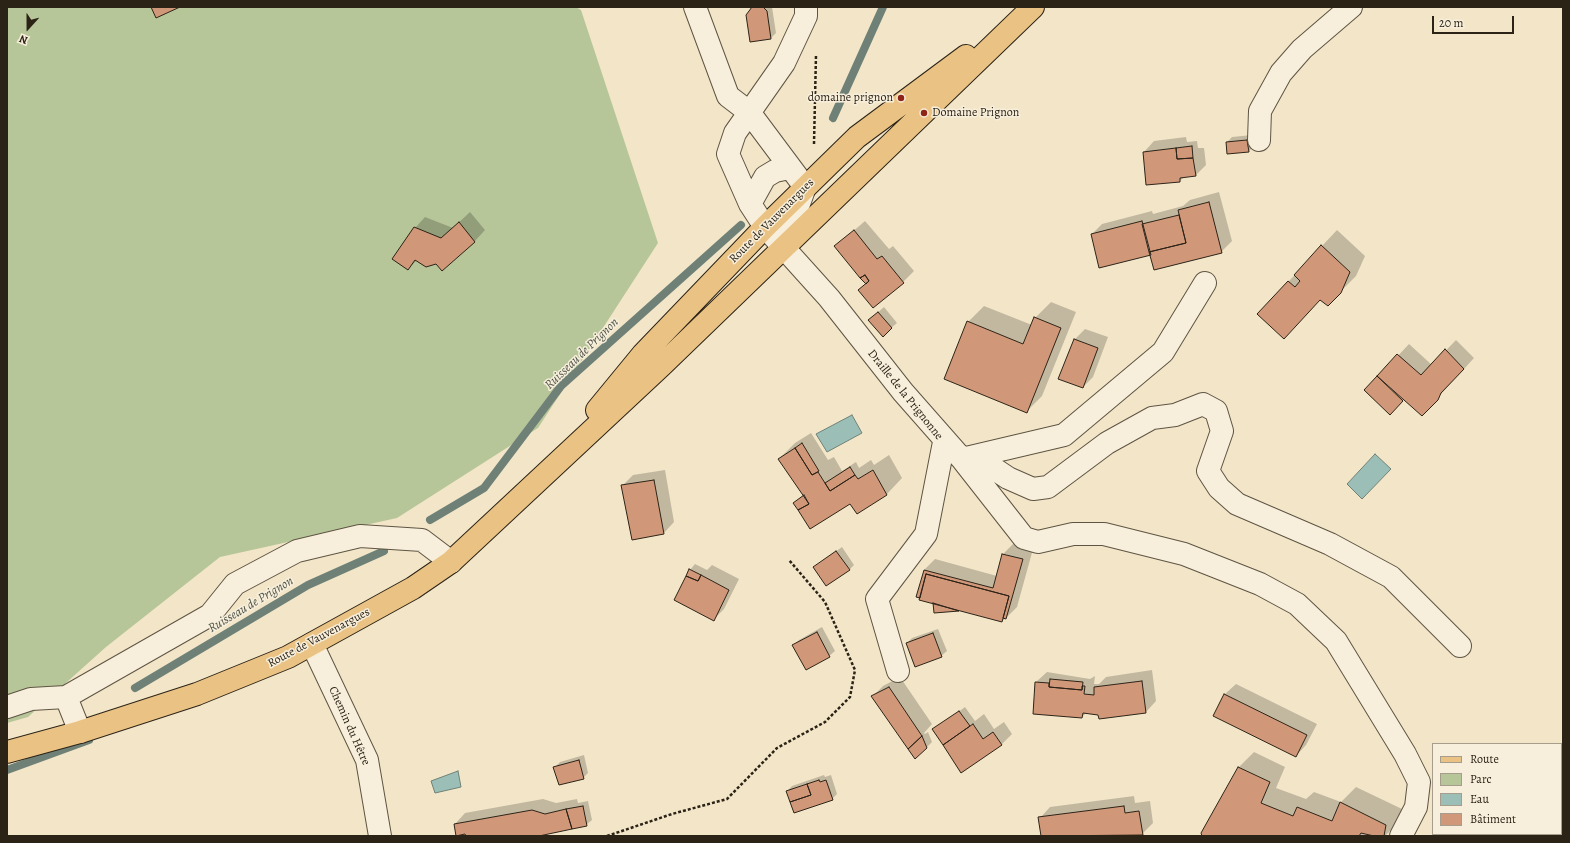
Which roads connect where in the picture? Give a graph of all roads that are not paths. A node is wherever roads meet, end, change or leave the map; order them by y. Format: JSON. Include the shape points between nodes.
{"nodes":[{"id":1,"x":695,"y":7,"type":"edge"},
{"id":2,"x":806,"y":7,"type":"edge"},
{"id":3,"x":1033,"y":7,"type":"edge"},
{"id":4,"x":1351,"y":7,"type":"edge"},
{"id":5,"x":749,"y":112,"type":"junction"},
{"id":6,"x":1259,"y":140,"type":"dead end"},
{"id":7,"x":789,"y":168,"type":"junction"},
{"id":8,"x":805,"y":187,"type":"junction"},
{"id":9,"x":750,"y":204,"type":"junction"},
{"id":10,"x":765,"y":227,"type":"junction"},
{"id":11,"x":784,"y":248,"type":"junction"},
{"id":12,"x":1205,"y":283,"type":"dead end"},
{"id":13,"x":944,"y":442,"type":"junction"},
{"id":14,"x":968,"y":457,"type":"junction"},
{"id":15,"x":548,"y":472,"type":"junction"},
{"id":16,"x":451,"y":562,"type":"junction"},
{"id":17,"x":312,"y":644,"type":"junction"},
{"id":18,"x":1460,"y":646,"type":"dead end"},
{"id":19,"x":898,"y":671,"type":"dead end"},
{"id":20,"x":66,"y":697,"type":"junction"},
{"id":21,"x":7,"y":706,"type":"edge"},
{"id":22,"x":80,"y":732,"type":"junction"},
{"id":23,"x":7,"y":752,"type":"edge"},
{"id":24,"x":380,"y":836,"type":"edge"},
{"id":25,"x":1401,"y":836,"type":"edge"}],
"edges":[{"from":1,"to":5,"type":"street","via":[[728,96]]},
{"from":2,"to":5,"type":"street","name":"Draille de la Prignonne","via":[[806,16],[784,63]]},
{"from":3,"to":8,"type":"main road","name":"Route de Vauvenargues","via":[[857,137]]},
{"from":3,"to":11,"type":"main road","name":"Route de Vauvenargues"},
{"from":4,"to":6,"type":"street","via":[[1302,49],[1280,73],[1260,111]]},
{"from":5,"to":7,"type":"street"},
{"from":5,"to":9,"type":"street","name":"Draille de la Prignonne","via":[[735,133],[728,154]]},
{"from":7,"to":8,"type":"street"},
{"from":7,"to":9,"type":"street","via":[[775,171],[765,177]]},
{"from":8,"to":10,"type":"main road","name":"Route de Vauvenargues"},
{"from":8,"to":11,"type":"street"},
{"from":9,"to":10,"type":"street","name":"Draille de la Prignonne"},
{"from":10,"to":11,"type":"street","name":"Draille de la Prignonne"},
{"from":10,"to":15,"type":"main road","name":"Route de Vauvenargues","via":[[643,354]]},
{"from":11,"to":13,"type":"street","name":"Draille de la Prignonne","via":[[829,298]]},
{"from":11,"to":15,"type":"main road","name":"Route de Vauvenargues"},
{"from":12,"to":14,"type":"street","via":[[1163,352],[1064,435]]},
{"from":13,"to":14,"type":"street"},
{"from":13,"to":19,"type":"street","name":"Draille de la Prignonne","via":[[926,534],[876,599]]},
{"from":14,"to":18,"type":"street","via":[[1033,489],[1048,487],[1107,443],[1152,418],[1175,415],[1203,404],[1216,411],[1222,431],[1208,471],[1219,488],[1237,504],[1330,544],[1391,577]]},
{"from":14,"to":25,"type":"street","via":[[1024,538],[1038,542],[1073,534],[1104,534],[1184,554],[1260,584],[1297,604],[1336,640],[1405,754],[1419,782],[1416,807]]},
{"from":15,"to":16,"type":"main road","name":"Route de Vauvenargues"},
{"from":16,"to":17,"type":"main road","name":"Route de Vauvenargues","via":[[413,588]]},
{"from":16,"to":20,"type":"street","via":[[422,540],[360,536],[297,551],[235,584],[210,615]]},
{"from":17,"to":22,"type":"main road","name":"Route de Vauvenargues","via":[[288,657],[197,694]]},
{"from":17,"to":24,"type":"street","name":"Chemin du Hêtre","via":[[367,760]]},
{"from":20,"to":21,"type":"street","via":[[31,698]]},
{"from":20,"to":22,"type":"street"},
{"from":22,"to":23,"type":"main road","name":"Route de Vauvenargues"}]}
